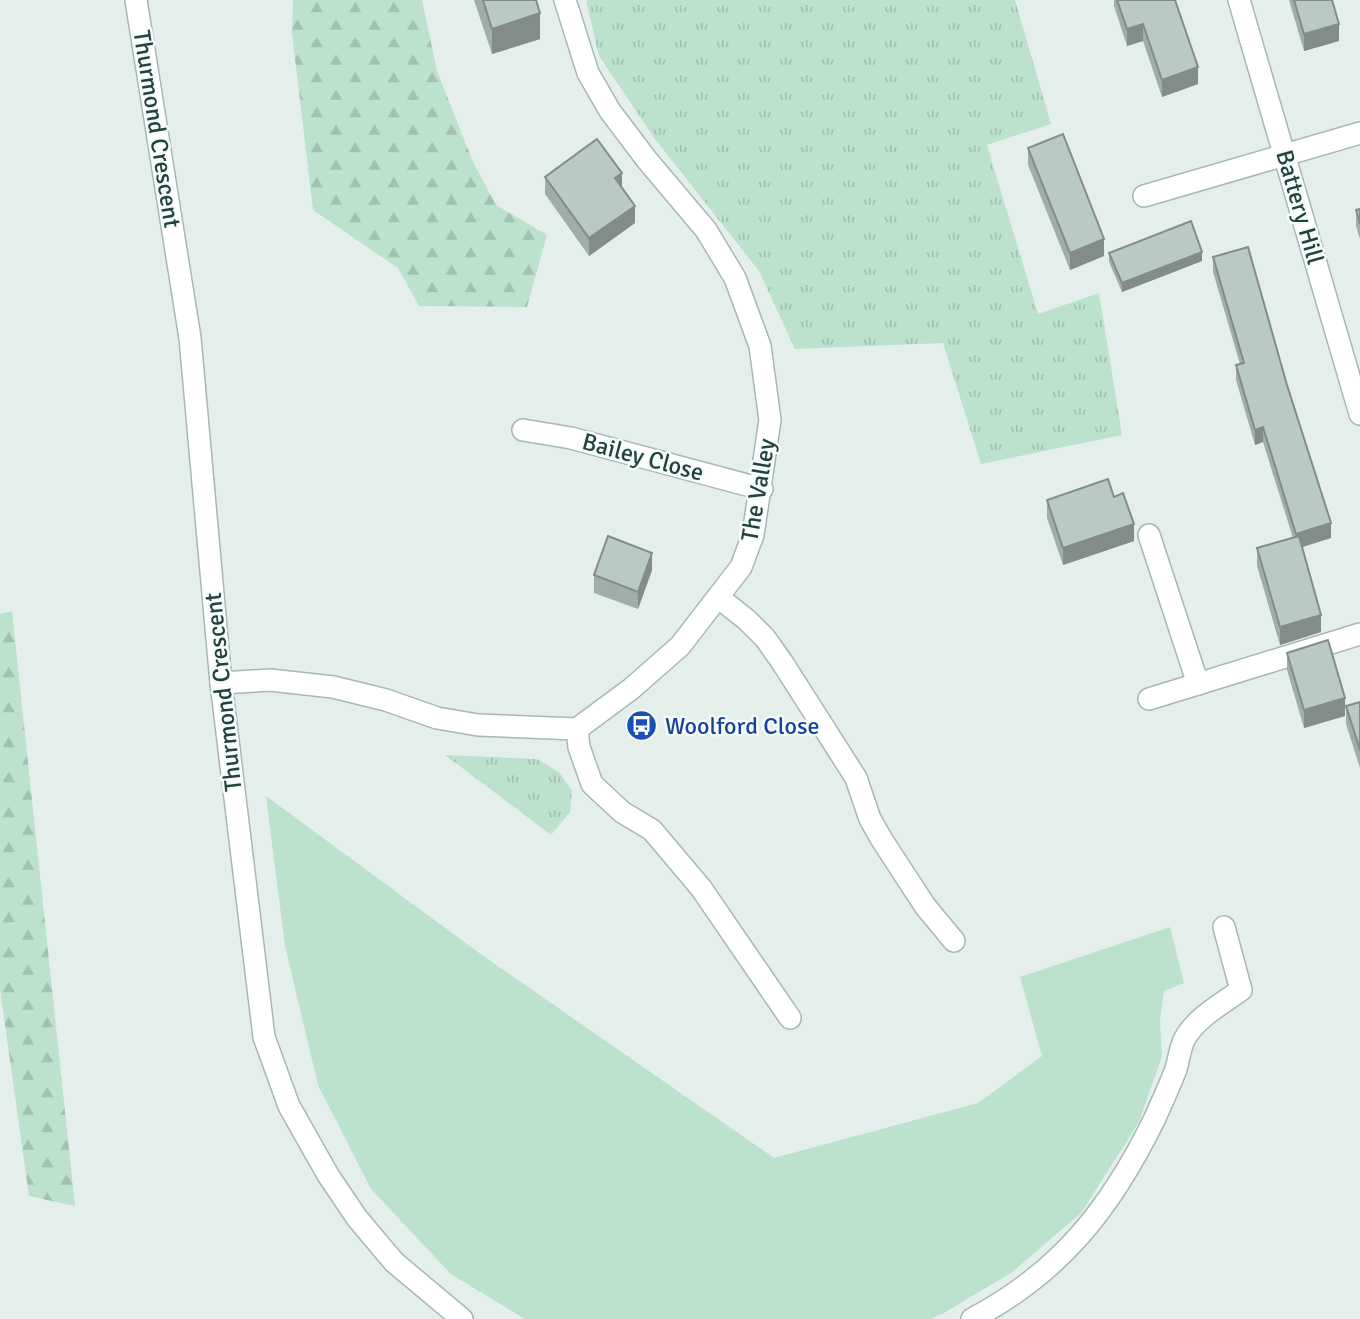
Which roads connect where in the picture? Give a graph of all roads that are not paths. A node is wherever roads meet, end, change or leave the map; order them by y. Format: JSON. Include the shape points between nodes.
{"nodes":[{"id":1,"x":136,"y":0,"type":"edge"},
{"id":2,"x":565,"y":0,"type":"edge"},
{"id":3,"x":1239,"y":0,"type":"edge"},
{"id":4,"x":1360,"y":133,"type":"edge"},
{"id":5,"x":1285,"y":156,"type":"junction"},
{"id":6,"x":1144,"y":196,"type":"dead end"},
{"id":7,"x":1360,"y":414,"type":"edge"},
{"id":8,"x":523,"y":430,"type":"dead end"},
{"id":9,"x":762,"y":489,"type":"junction"},
{"id":10,"x":1149,"y":535,"type":"dead end"},
{"id":11,"x":718,"y":597,"type":"junction"},
{"id":12,"x":1360,"y":634,"type":"edge"},
{"id":13,"x":221,"y":683,"type":"junction"},
{"id":14,"x":1198,"y":684,"type":"junction"},
{"id":15,"x":1149,"y":699,"type":"dead end"},
{"id":16,"x":577,"y":729,"type":"junction"},
{"id":17,"x":1224,"y":928,"type":"dead end"},
{"id":18,"x":954,"y":941,"type":"dead end"},
{"id":19,"x":790,"y":1018,"type":"dead end"},
{"id":20,"x":1008,"y":1311,"type":"edge"},
{"id":21,"x":462,"y":1319,"type":"edge"},
{"id":22,"x":971,"y":1319,"type":"edge"}],
"edges":[{"from":1,"to":13,"type":"street","name":"Thurmond Crescent","via":[[190,338]]},
{"from":2,"to":9,"type":"street","name":"The Valley","via":[[588,73],[610,111],[706,230],[735,278],[760,346],[770,420]]},
{"from":3,"to":5,"type":"street","name":"Battery Hill"},
{"from":4,"to":5,"type":"street"},
{"from":5,"to":6,"type":"street"},
{"from":5,"to":7,"type":"street","name":"Battery Hill"},
{"from":8,"to":9,"type":"street","name":"Bailey Close","via":[[571,438]]},
{"from":9,"to":11,"type":"street","name":"The Valley","via":[[741,567]]},
{"from":10,"to":14,"type":"street"},
{"from":11,"to":16,"type":"street","name":"The Valley","via":[[680,646]]},
{"from":11,"to":18,"type":"street","via":[[765,638],[782,662],[856,778],[883,841]]},
{"from":12,"to":14,"type":"street"},
{"from":13,"to":16,"type":"street","via":[[270,680],[333,687],[437,718]]},
{"from":13,"to":21,"type":"street","name":"Thurmond Crescent","via":[[264,1037],[289,1106],[357,1218],[394,1262]]},
{"from":14,"to":15,"type":"street"},
{"from":16,"to":19,"type":"street","via":[[592,784],[622,812],[652,830],[701,888]]},
{"from":17,"to":20,"type":"street","via":[[1241,990],[1202,1018],[1185,1038],[1155,1117],[1124,1176],[1090,1226]]},
{"from":20,"to":22,"type":"street"}]}
